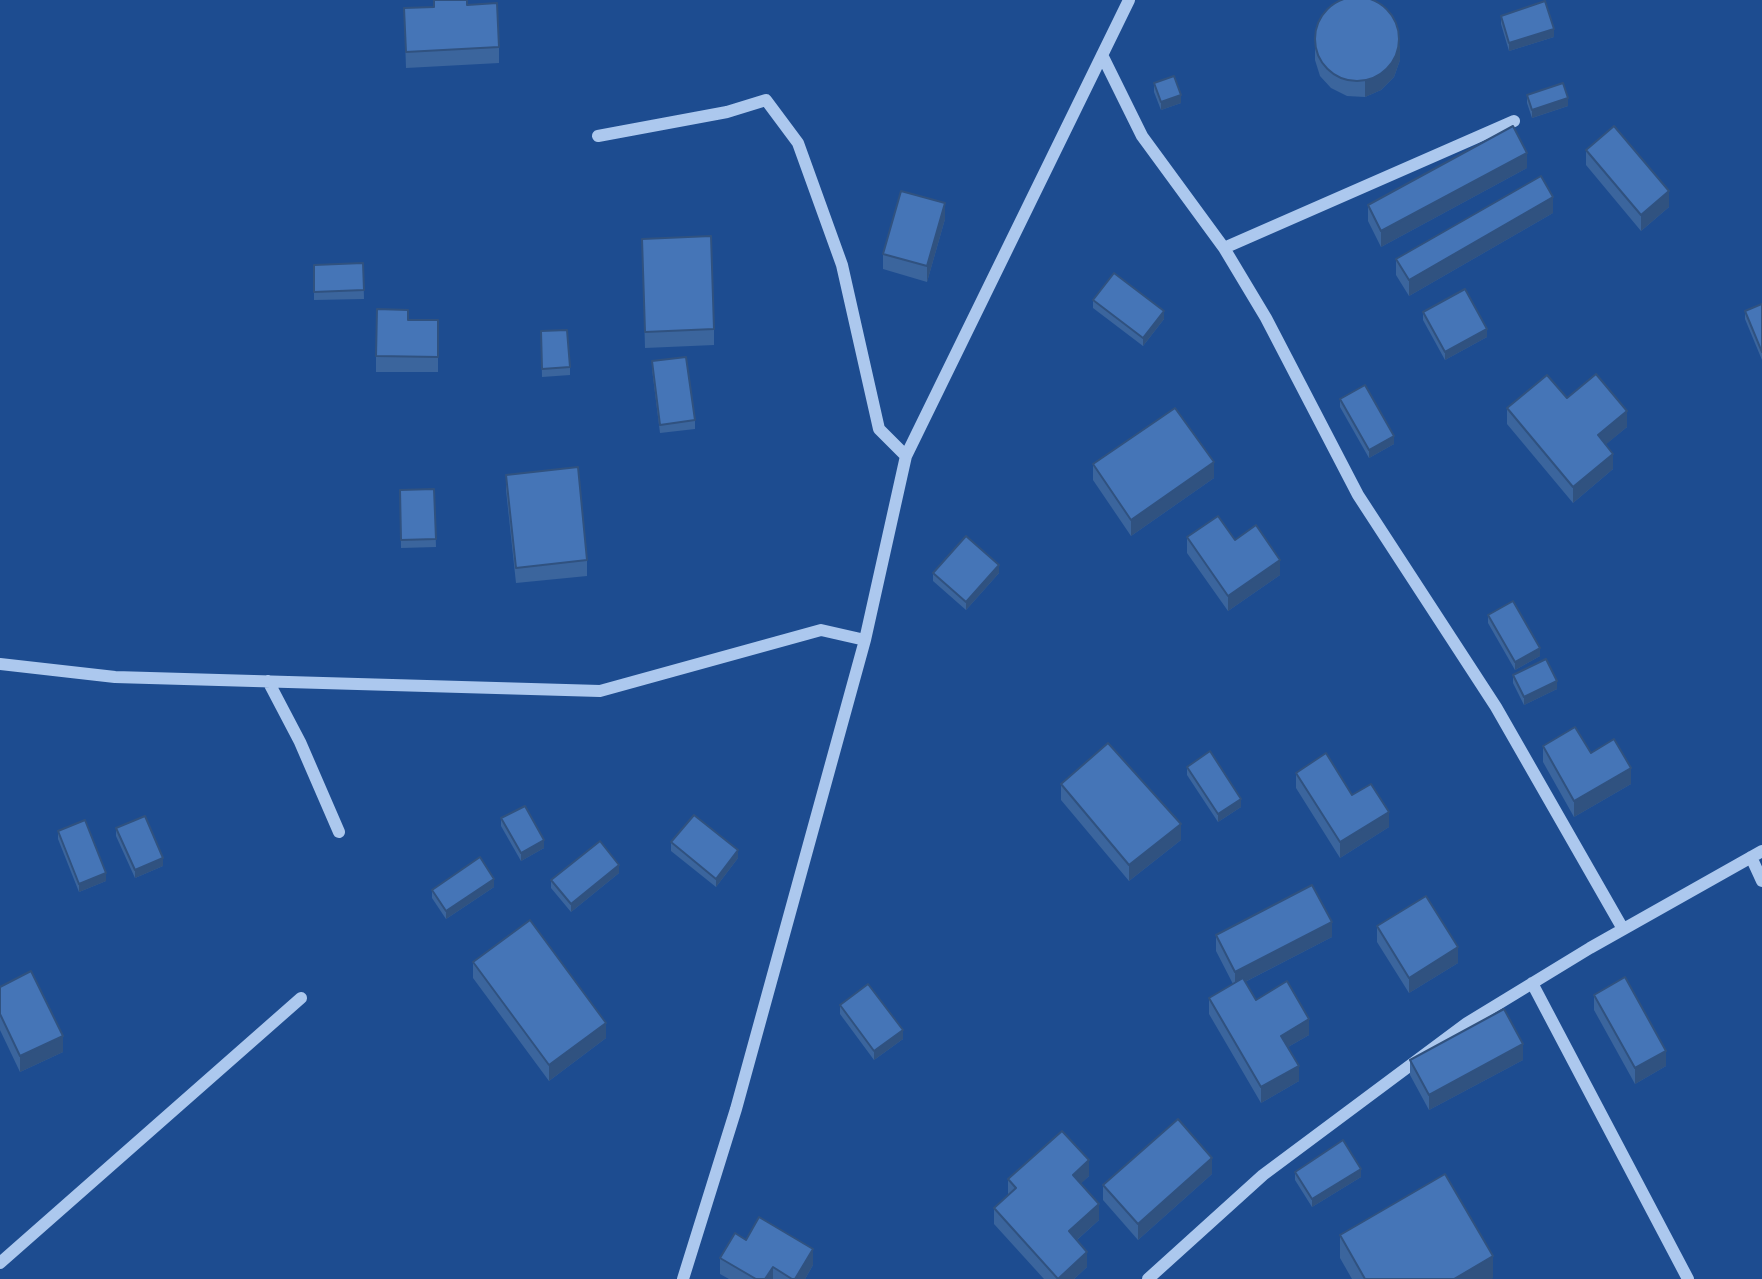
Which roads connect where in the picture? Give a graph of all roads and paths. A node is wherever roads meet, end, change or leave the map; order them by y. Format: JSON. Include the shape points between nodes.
{"nodes":[{"id":1,"x":1129,"y":0,"type":"edge"},
{"id":2,"x":1102,"y":55,"type":"junction"},
{"id":3,"x":1514,"y":121,"type":"dead end"},
{"id":4,"x":598,"y":136,"type":"dead end"},
{"id":5,"x":1224,"y":248,"type":"junction"},
{"id":6,"x":906,"y":456,"type":"junction"},
{"id":7,"x":865,"y":640,"type":"junction"},
{"id":8,"x":0,"y":664,"type":"edge"},
{"id":9,"x":268,"y":681,"type":"junction"},
{"id":10,"x":339,"y":832,"type":"dead end"},
{"id":11,"x":1756,"y":854,"type":"edge"},
{"id":12,"x":1762,"y":881,"type":"edge"},
{"id":13,"x":1623,"y":929,"type":"junction"},
{"id":14,"x":1532,"y":984,"type":"junction"},
{"id":15,"x":301,"y":998,"type":"dead end"},
{"id":16,"x":0,"y":1262,"type":"edge"},
{"id":17,"x":682,"y":1279,"type":"edge"},
{"id":18,"x":1148,"y":1279,"type":"edge"},
{"id":19,"x":1688,"y":1279,"type":"edge"}],
"edges":[{"from":1,"to":2,"type":"street"},
{"from":2,"to":5,"type":"street","via":[[1142,136]]},
{"from":2,"to":6,"type":"street"},
{"from":3,"to":5,"type":"street"},
{"from":4,"to":6,"type":"street","via":[[766,100],[798,143],[842,265],[879,429]]},
{"from":5,"to":13,"type":"street","via":[[1266,318],[1358,495],[1496,707]]},
{"from":6,"to":7,"type":"street"},
{"from":7,"to":9,"type":"street","via":[[821,630],[600,691]]},
{"from":7,"to":17,"type":"street","via":[[736,1109]]},
{"from":8,"to":9,"type":"street","via":[[115,677]]},
{"from":9,"to":10,"type":"street"},
{"from":11,"to":12,"type":"street"},
{"from":11,"to":13,"type":"street"},
{"from":13,"to":14,"type":"street"},
{"from":14,"to":18,"type":"street","via":[[1467,1023],[1263,1175]]},
{"from":14,"to":19,"type":"street"},
{"from":15,"to":16,"type":"street"}]}
